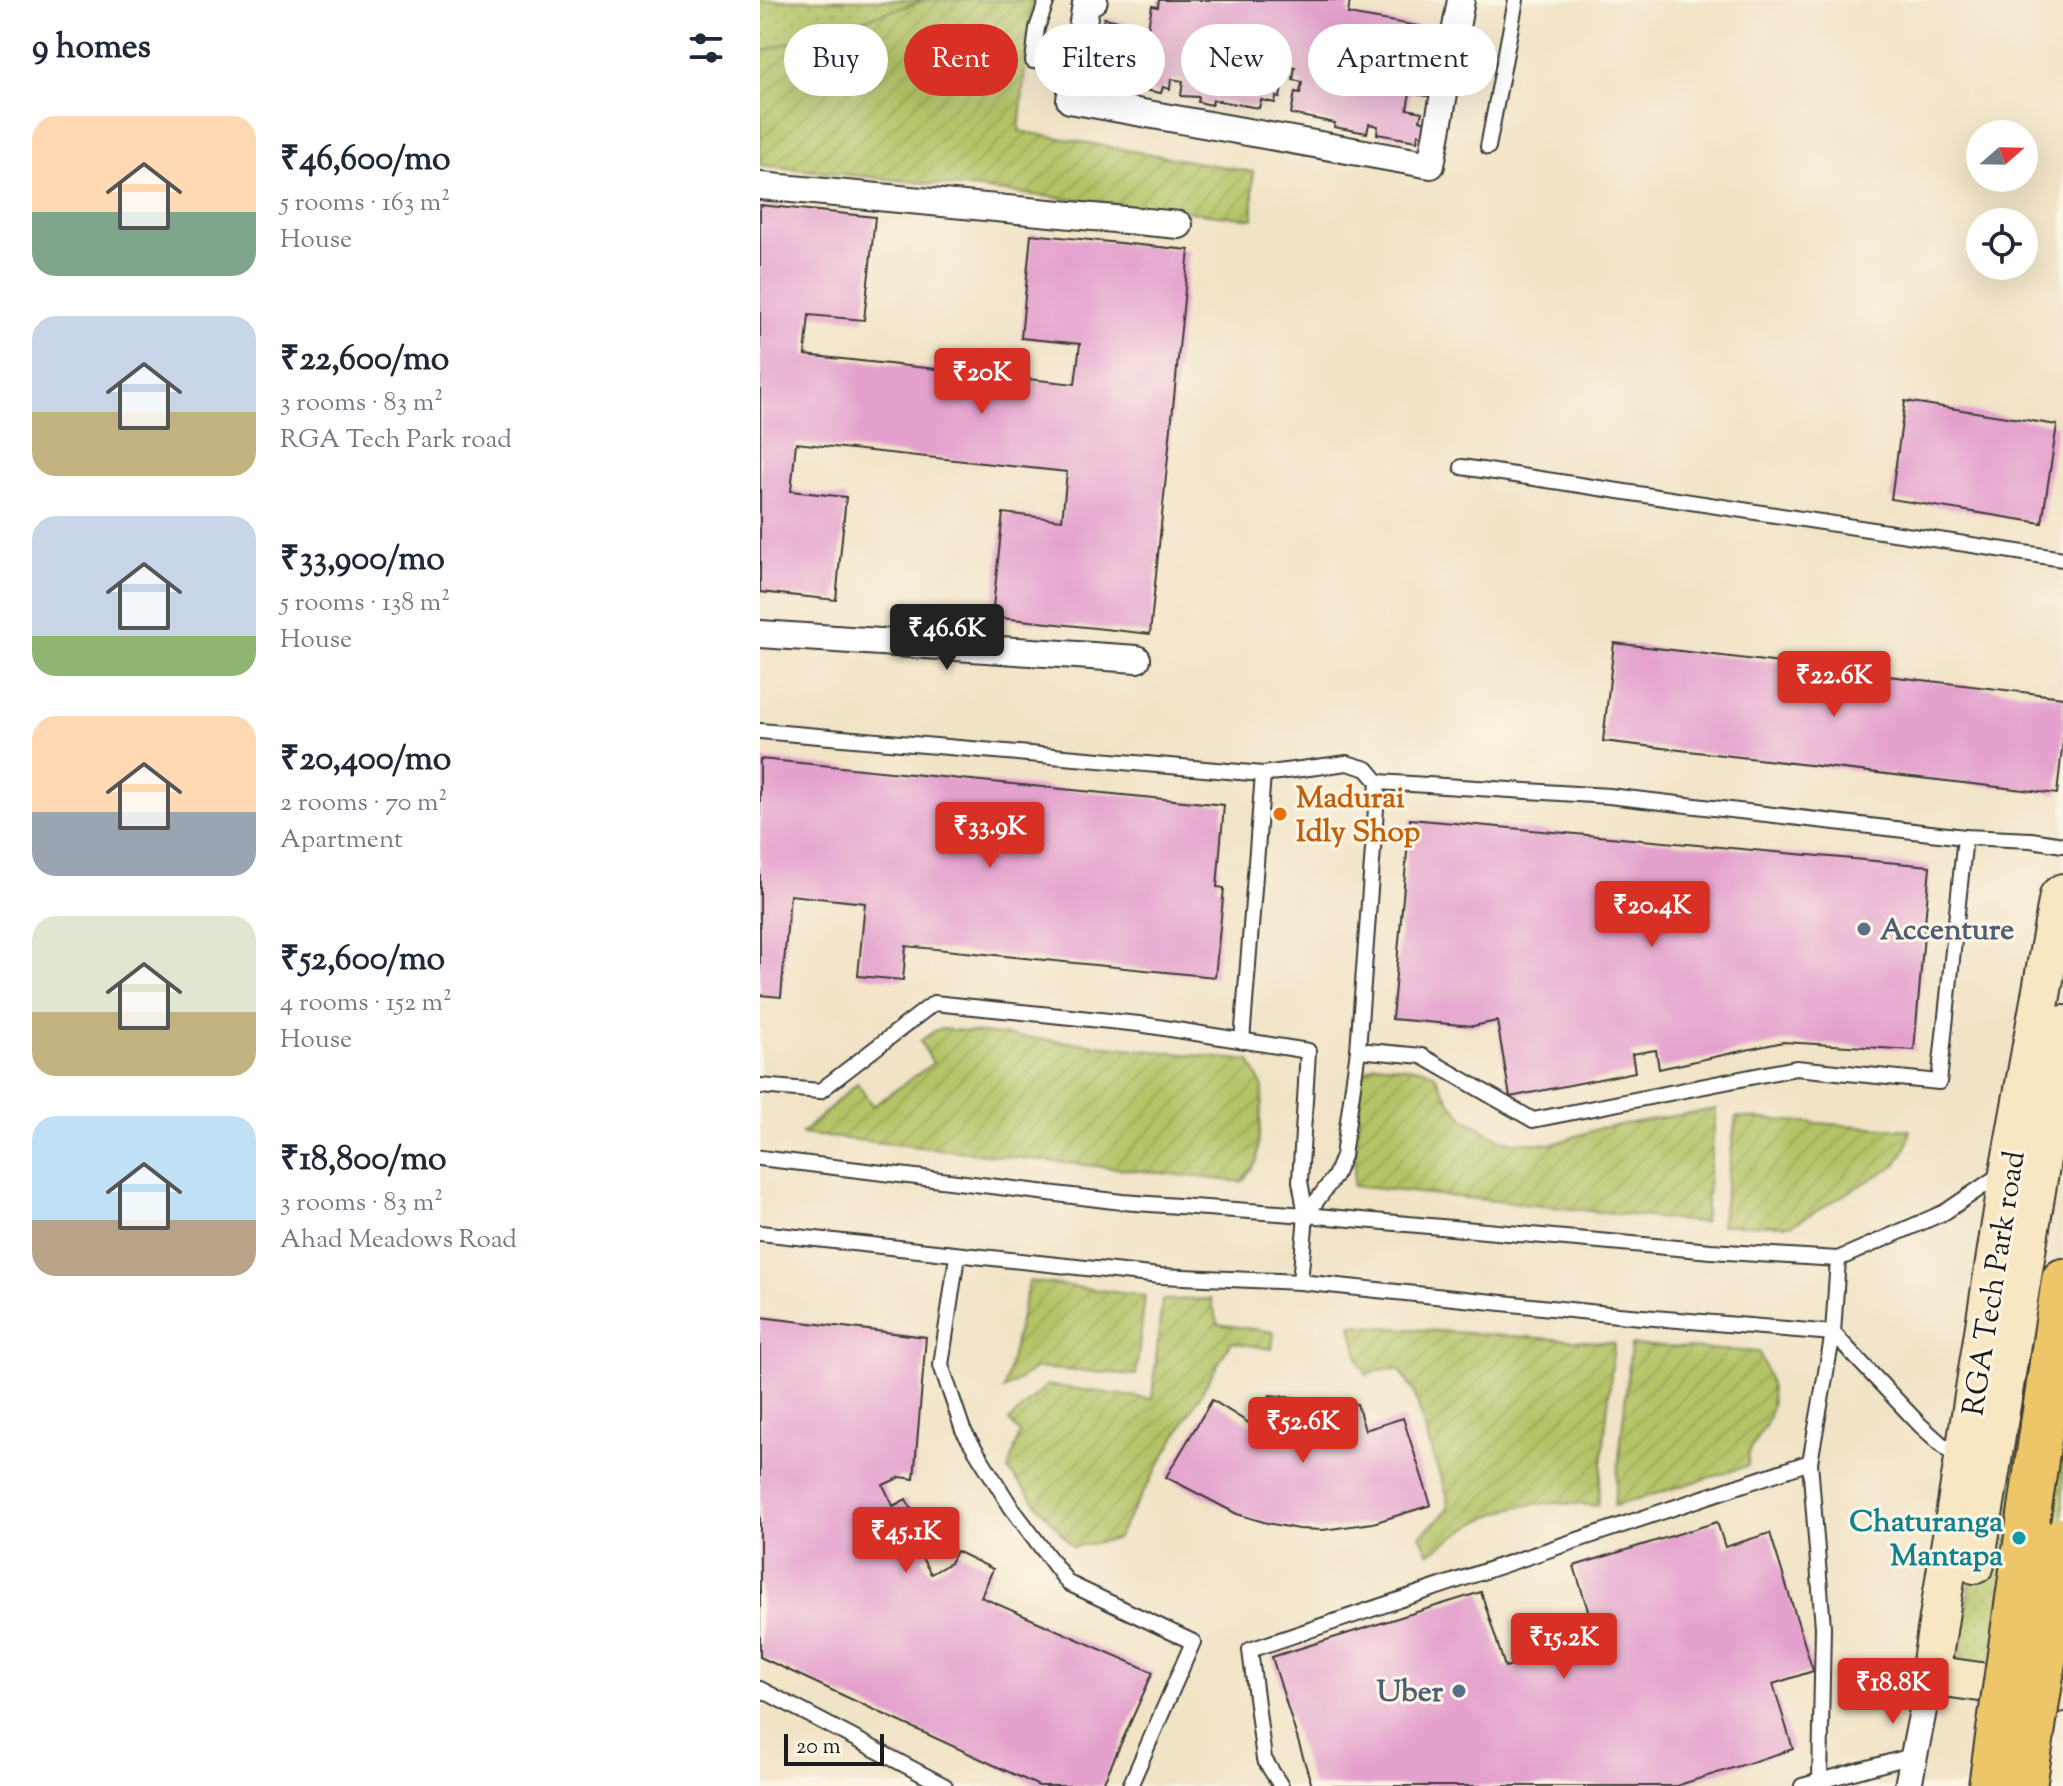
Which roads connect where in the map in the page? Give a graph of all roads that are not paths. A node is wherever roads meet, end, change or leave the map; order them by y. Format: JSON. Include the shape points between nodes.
{"nodes":[{"id":1,"x":1047,"y":0,"type":"edge"},
{"id":2,"x":1094,"y":0,"type":"edge"},
{"id":3,"x":1461,"y":0,"type":"edge"},
{"id":4,"x":1516,"y":0,"type":"edge"},
{"id":5,"x":1033,"y":61,"type":"dead end"},
{"id":6,"x":1488,"y":147,"type":"dead end"},
{"id":7,"x":760,"y":186,"type":"edge"},
{"id":8,"x":1179,"y":225,"type":"dead end"},
{"id":9,"x":1462,"y":467,"type":"dead end"},
{"id":10,"x":2063,"y":559,"type":"edge"},
{"id":11,"x":760,"y":634,"type":"edge"},
{"id":12,"x":1137,"y":659,"type":"dead end"},
{"id":13,"x":760,"y":731,"type":"edge"},
{"id":14,"x":1263,"y":774,"type":"junction"},
{"id":15,"x":1378,"y":782,"type":"junction"},
{"id":16,"x":1965,"y":837,"type":"junction"},
{"id":17,"x":2063,"y":845,"type":"edge"},
{"id":18,"x":2063,"y":893,"type":"edge"},
{"id":19,"x":2063,"y":1025,"type":"edge"},
{"id":20,"x":1242,"y":1041,"type":"junction"},
{"id":21,"x":1358,"y":1050,"type":"junction"},
{"id":22,"x":760,"y":1086,"type":"edge"},
{"id":23,"x":760,"y":1158,"type":"edge"},
{"id":24,"x":2025,"y":1168,"type":"junction"},
{"id":25,"x":1306,"y":1215,"type":"junction"},
{"id":26,"x":760,"y":1233,"type":"edge"},
{"id":27,"x":957,"y":1256,"type":"junction"},
{"id":28,"x":1838,"y":1259,"type":"junction"},
{"id":29,"x":2063,"y":1280,"type":"edge"},
{"id":30,"x":1300,"y":1282,"type":"junction"},
{"id":31,"x":1833,"y":1333,"type":"junction"},
{"id":32,"x":1810,"y":1462,"type":"junction"},
{"id":33,"x":1976,"y":1470,"type":"junction"},
{"id":34,"x":2063,"y":1539,"type":"edge"},
{"id":35,"x":1963,"y":1554,"type":"junction"},
{"id":36,"x":2063,"y":1589,"type":"edge"},
{"id":37,"x":1930,"y":1675,"type":"junction"},
{"id":38,"x":760,"y":1689,"type":"edge"},
{"id":39,"x":2063,"y":1690,"type":"edge"},
{"id":40,"x":1912,"y":1756,"type":"junction"},
{"id":41,"x":1820,"y":1780,"type":"junction"},
{"id":42,"x":945,"y":1786,"type":"edge"},
{"id":43,"x":1130,"y":1786,"type":"edge"},
{"id":44,"x":1281,"y":1786,"type":"edge"},
{"id":45,"x":1802,"y":1786,"type":"edge"},
{"id":46,"x":1908,"y":1786,"type":"edge"},
{"id":47,"x":1990,"y":1786,"type":"edge"},
{"id":48,"x":2025,"y":1786,"type":"edge"}],
"edges":[{"from":1,"to":5,"type":"lane"},
{"from":2,"to":3,"type":"street","via":[[1086,4],[1070,100],[1431,165]]},
{"from":4,"to":6,"type":"lane"},
{"from":7,"to":8,"type":"street"},
{"from":9,"to":10,"type":"lane"},
{"from":11,"to":12,"type":"street"},
{"from":13,"to":14,"type":"lane"},
{"from":14,"to":15,"type":"lane","via":[[1347,763],[1367,769]]},
{"from":14,"to":20,"type":"lane"},
{"from":15,"to":16,"type":"lane","via":[[1609,796]]},
{"from":15,"to":21,"type":"lane"},
{"from":16,"to":17,"type":"lane"},
{"from":16,"to":21,"type":"lane","via":[[1939,1082],[1796,1068],[1533,1120],[1422,1056]]},
{"from":18,"to":24,"type":"street","name":"RGA Tech Park road"},
{"from":19,"to":24,"type":"street"},
{"from":20,"to":22,"type":"lane","via":[[1139,1024],[934,1003],[820,1091]]},
{"from":20,"to":25,"type":"lane","via":[[1308,1051],[1300,1181]]},
{"from":21,"to":25,"type":"lane","via":[[1343,1156]]},
{"from":23,"to":25,"type":"lane","via":[[1122,1202]]},
{"from":24,"to":28,"type":"lane","via":[[1945,1212]]},
{"from":24,"to":33,"type":"street","name":"RGA Tech Park road"},
{"from":25,"to":28,"type":"lane"},
{"from":25,"to":30,"type":"lane"},
{"from":26,"to":27,"type":"lane"},
{"from":27,"to":30,"type":"lane","via":[[1160,1276]]},
{"from":27,"to":43,"type":"lane","via":[[941,1365],[963,1430],[1068,1583],[1193,1642]]},
{"from":28,"to":31,"type":"lane"},
{"from":29,"to":47,"type":"main road","bridge":true},
{"from":30,"to":31,"type":"lane"},
{"from":31,"to":32,"type":"lane"},
{"from":31,"to":33,"type":"lane","via":[[1920,1425]]},
{"from":32,"to":41,"type":"lane","via":[[1823,1627]]},
{"from":32,"to":44,"type":"lane","via":[[1250,1650],[1264,1759]]},
{"from":33,"to":35,"type":"street","name":"RGA Tech Park road"},
{"from":34,"to":48,"type":"main road","bridge":true},
{"from":35,"to":36,"type":"street","via":[[1984,1569]]},
{"from":35,"to":37,"type":"street","name":"RGA Tech Park road"},
{"from":37,"to":39,"type":"street"},
{"from":37,"to":40,"type":"street"},
{"from":38,"to":42,"type":"lane"},
{"from":40,"to":41,"type":"lane"},
{"from":40,"to":46,"type":"street"},
{"from":41,"to":45,"type":"lane"}]}
